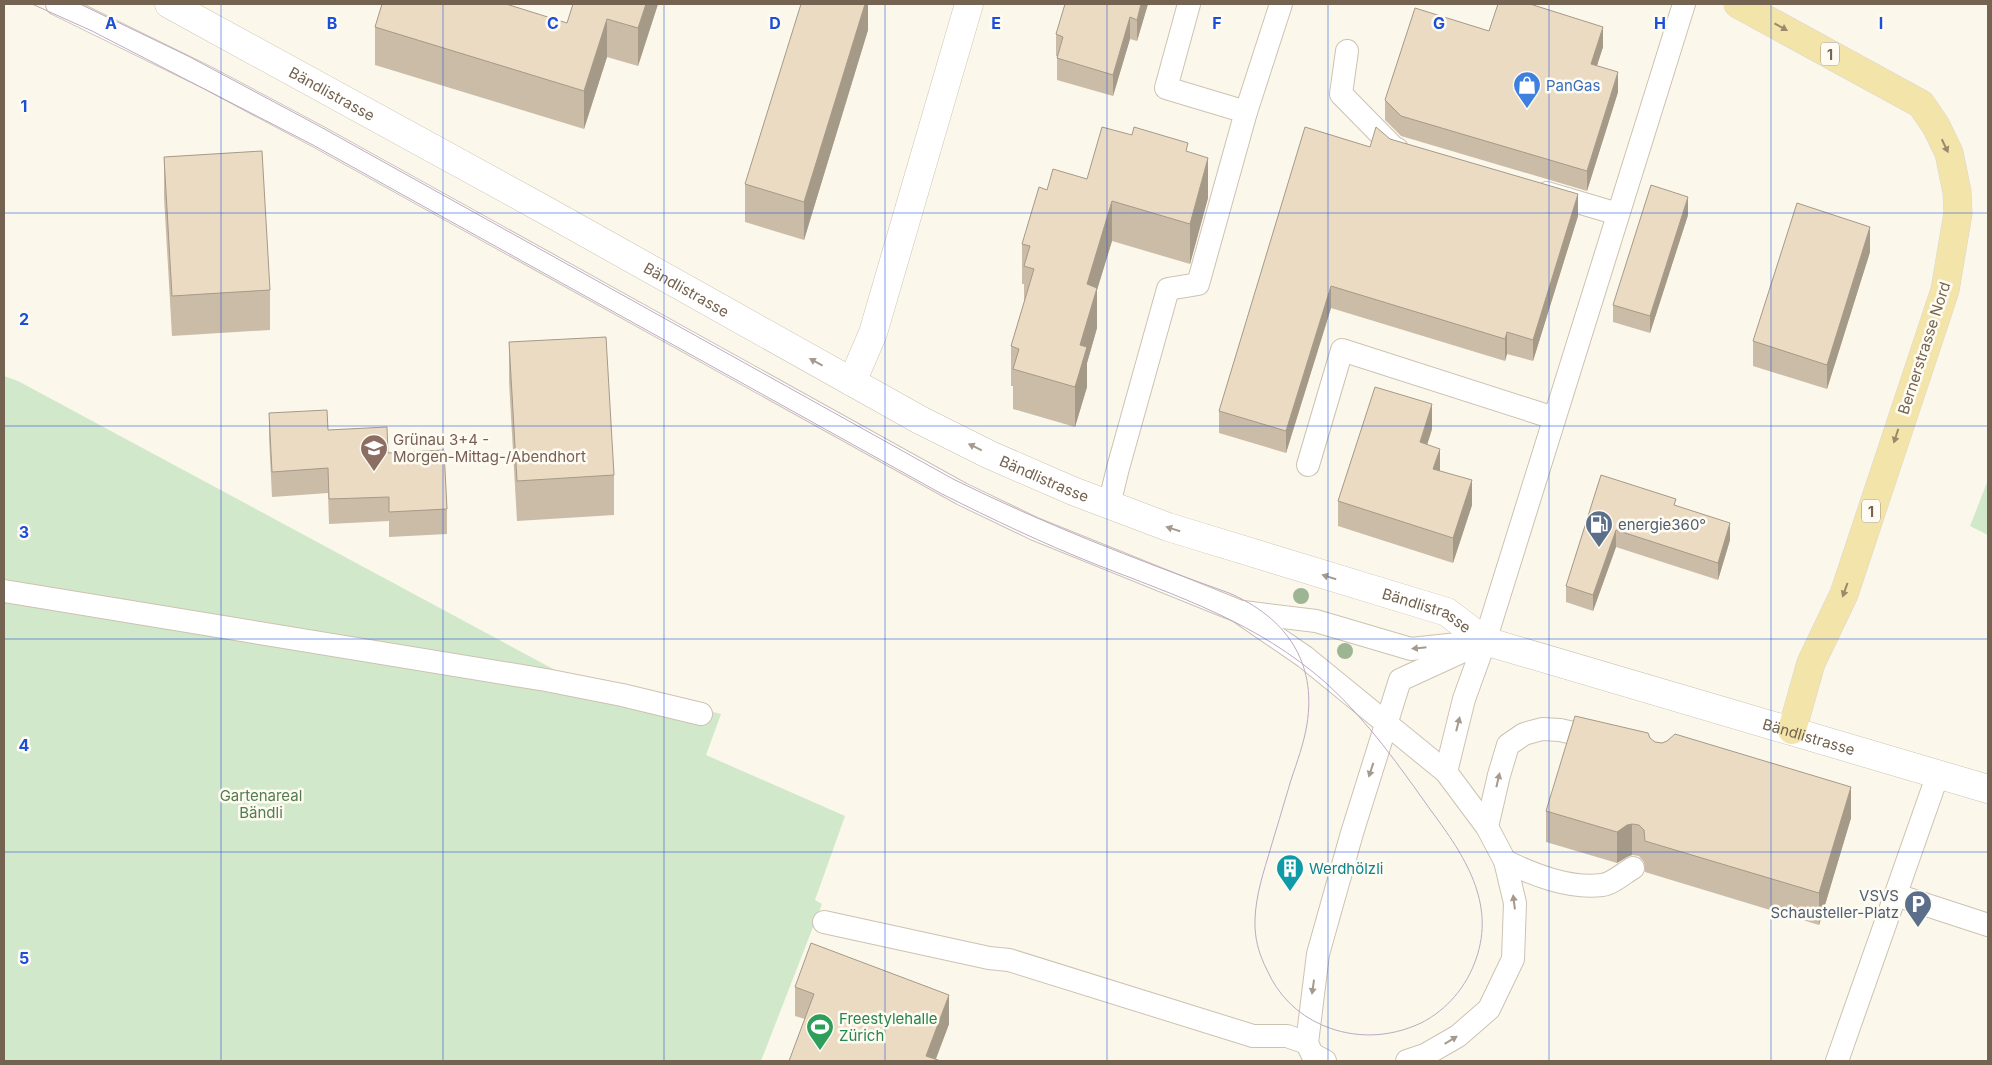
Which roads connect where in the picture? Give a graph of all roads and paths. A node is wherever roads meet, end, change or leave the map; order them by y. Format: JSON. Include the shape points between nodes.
{"nodes":[{"id":1,"x":57,"y":4,"type":"edge"},
{"id":2,"x":169,"y":4,"type":"edge"},
{"id":3,"x":969,"y":4,"type":"edge"},
{"id":4,"x":1189,"y":4,"type":"edge"},
{"id":5,"x":1280,"y":4,"type":"edge"},
{"id":6,"x":1684,"y":4,"type":"edge"},
{"id":7,"x":1738,"y":4,"type":"edge"},
{"id":8,"x":1347,"y":51,"type":"dead end"},
{"id":9,"x":1246,"y":112,"type":"junction"},
{"id":10,"x":1412,"y":153,"type":"edge"},
{"id":11,"x":1525,"y":186,"type":"edge"},
{"id":12,"x":1618,"y":214,"type":"junction"},
{"id":13,"x":852,"y":382,"type":"junction"},
{"id":14,"x":1554,"y":418,"type":"junction"},
{"id":15,"x":1308,"y":465,"type":"dead end"},
{"id":16,"x":1109,"y":505,"type":"junction"},
{"id":17,"x":4,"y":591,"type":"edge"},
{"id":18,"x":1238,"y":611,"type":"junction"},
{"id":19,"x":1485,"y":641,"type":"junction"},
{"id":20,"x":700,"y":714,"type":"dead end"},
{"id":21,"x":1386,"y":724,"type":"junction"},
{"id":22,"x":1792,"y":730,"type":"junction"},
{"id":23,"x":1616,"y":743,"type":"edge"},
{"id":24,"x":1446,"y":772,"type":"junction"},
{"id":25,"x":1938,"y":774,"type":"junction"},
{"id":26,"x":1988,"y":789,"type":"edge"},
{"id":27,"x":1487,"y":828,"type":"junction"},
{"id":28,"x":1504,"y":861,"type":"junction"},
{"id":29,"x":1633,"y":868,"type":"dead end"},
{"id":30,"x":1896,"y":895,"type":"junction"},
{"id":31,"x":824,"y":922,"type":"dead end"},
{"id":32,"x":1988,"y":925,"type":"edge"},
{"id":33,"x":1306,"y":1043,"type":"junction"},
{"id":34,"x":1323,"y":1061,"type":"edge"},
{"id":35,"x":1407,"y":1061,"type":"edge"},
{"id":36,"x":1837,"y":1061,"type":"edge"}],
"edges":[{"from":1,"to":18,"type":"lane","via":[[317,136],[962,494],[1035,529]]},
{"from":13,"to":2,"type":"street","name":"Bändlistrasse","one_way":true},
{"from":3,"to":13,"type":"street","via":[[873,333]]},
{"from":4,"to":9,"type":"lane","via":[[1166,88]]},
{"from":5,"to":9,"type":"lane"},
{"from":6,"to":12,"type":"lane"},
{"from":7,"to":22,"type":"main road","name":"Bernerstrasse Nord","number":"1","one_way":true,"via":[[1921,104],[1949,153],[1957,192],[1958,214],[1945,290],[1844,594],[1811,663]]},
{"from":8,"to":10,"type":"lane","via":[[1341,94],[1394,148]]},
{"from":9,"to":16,"type":"lane","via":[[1198,284],[1168,289]]},
{"from":11,"to":12,"type":"lane"},
{"from":12,"to":14,"type":"lane"},
{"from":16,"to":13,"type":"street","name":"Bändlistrasse","one_way":true,"via":[[990,455]]},
{"from":14,"to":15,"type":"lane","via":[[1342,350]]},
{"from":14,"to":19,"type":"lane"},
{"from":19,"to":16,"type":"street","name":"Bändlistrasse","one_way":true,"via":[[1447,612],[1168,527]]},
{"from":17,"to":20,"type":"lane","via":[[546,680]]},
{"from":19,"to":18,"type":"lane","one_way":true,"via":[[1411,649],[1316,621]]},
{"from":18,"to":21,"type":"lane","via":[[1305,657]]},
{"from":19,"to":21,"type":"lane","via":[[1400,680]]},
{"from":19,"to":22,"type":"street","name":"Bändlistrasse"},
{"from":24,"to":19,"type":"lane","one_way":true,"via":[[1464,699]]},
{"from":21,"to":24,"type":"lane"},
{"from":21,"to":33,"type":"lane","one_way":true,"via":[[1318,954]]},
{"from":22,"to":25,"type":"street","name":"Bändlistrasse"},
{"from":27,"to":23,"type":"lane","one_way":true,"via":[[1508,745],[1524,734],[1542,729],[1560,730]]},
{"from":24,"to":27,"type":"lane"},
{"from":25,"to":26,"type":"street","name":"Bändlistrasse"},
{"from":25,"to":30,"type":"lane"},
{"from":27,"to":28,"type":"lane"},
{"from":28,"to":29,"type":"lane","via":[[1525,871],[1570,884],[1604,885]]},
{"from":35,"to":28,"type":"lane","one_way":true,"via":[[1425,1055],[1458,1036],[1489,1009],[1513,959],[1515,903]]},
{"from":30,"to":32,"type":"lane"},
{"from":30,"to":36,"type":"lane"},
{"from":31,"to":33,"type":"lane","via":[[1009,960],[1253,1036],[1288,1036]]},
{"from":33,"to":34,"type":"lane","via":[[1312,1054]]}]}
